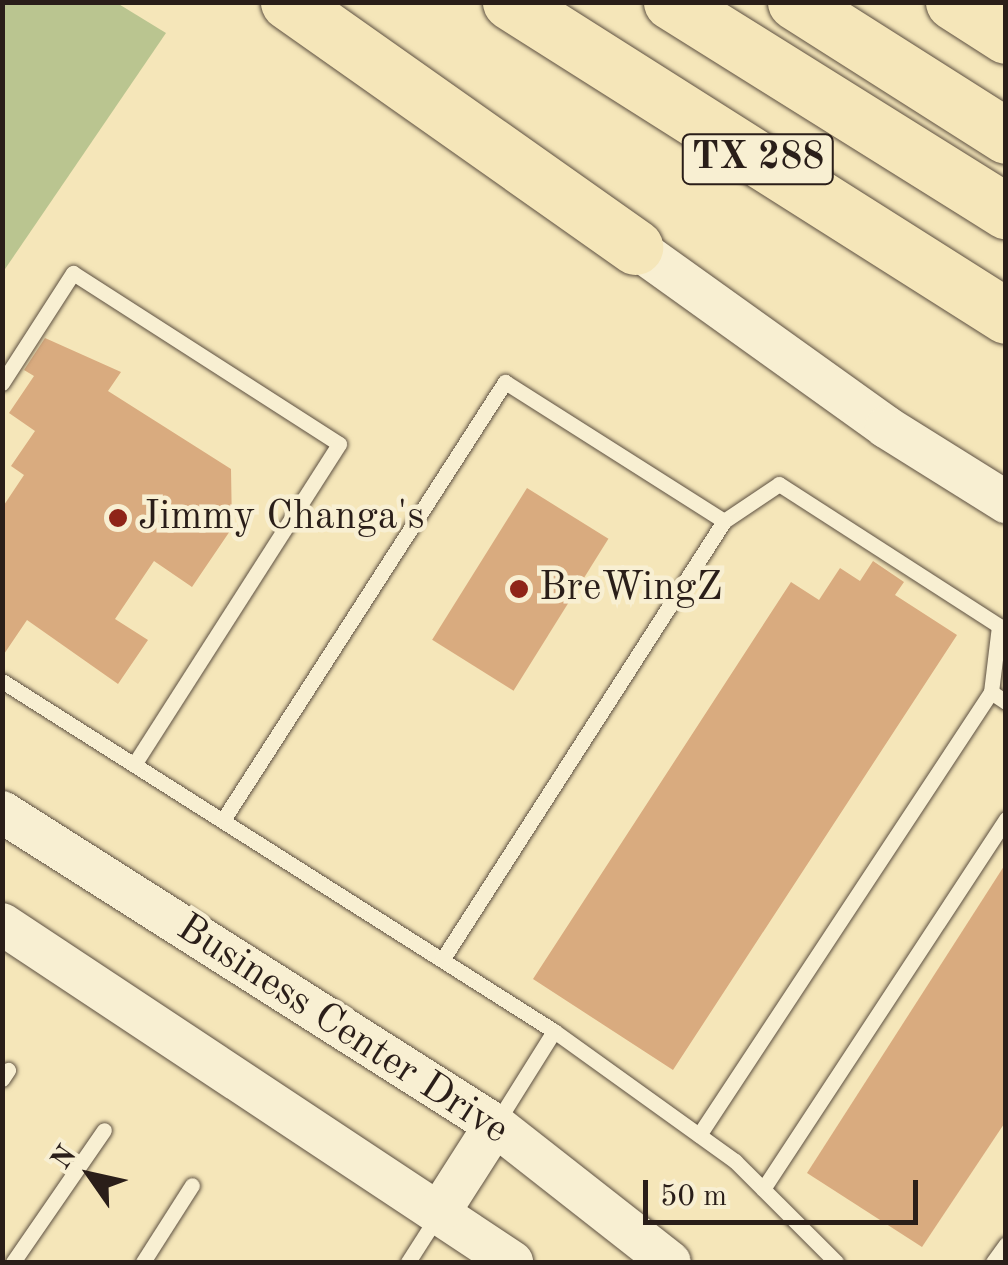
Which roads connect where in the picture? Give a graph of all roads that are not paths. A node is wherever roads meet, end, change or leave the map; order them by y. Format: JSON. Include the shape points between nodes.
{"nodes":[{"id":1,"x":288,"y":2,"type":"edge"},
{"id":2,"x":510,"y":2,"type":"edge"},
{"id":3,"x":670,"y":2,"type":"edge"},
{"id":4,"x":795,"y":2,"type":"edge"},
{"id":5,"x":953,"y":2,"type":"edge"},
{"id":6,"x":1006,"y":36,"type":"edge"},
{"id":7,"x":1006,"y":136,"type":"edge"},
{"id":8,"x":1006,"y":211,"type":"edge"},
{"id":9,"x":635,"y":247,"type":"joint"},
{"id":10,"x":1006,"y":316,"type":"edge"},
{"id":11,"x":2,"y":382,"type":"edge"},
{"id":12,"x":1006,"y":502,"type":"edge"},
{"id":13,"x":724,"y":521,"type":"junction"},
{"id":14,"x":2,"y":681,"type":"edge"},
{"id":15,"x":991,"y":692,"type":"junction"},
{"id":16,"x":1006,"y":702,"type":"edge"},
{"id":17,"x":134,"y":764,"type":"junction"},
{"id":18,"x":2,"y":812,"type":"edge"},
{"id":19,"x":1006,"y":819,"type":"edge"},
{"id":20,"x":223,"y":820,"type":"junction"},
{"id":21,"x":2,"y":924,"type":"edge"},
{"id":22,"x":442,"y":960,"type":"junction"},
{"id":23,"x":554,"y":1031,"type":"junction"},
{"id":24,"x":495,"y":1126,"type":"junction"},
{"id":25,"x":104,"y":1130,"type":"dead end"},
{"id":26,"x":699,"y":1136,"type":"junction"},
{"id":27,"x":192,"y":1185,"type":"dead end"},
{"id":28,"x":764,"y":1189,"type":"junction"},
{"id":29,"x":440,"y":1211,"type":"junction"},
{"id":30,"x":1006,"y":1244,"type":"edge"},
{"id":31,"x":14,"y":1262,"type":"edge"},
{"id":32,"x":143,"y":1262,"type":"edge"},
{"id":33,"x":408,"y":1262,"type":"edge"},
{"id":34,"x":512,"y":1262,"type":"edge"},
{"id":35,"x":670,"y":1262,"type":"edge"},
{"id":36,"x":836,"y":1262,"type":"edge"},
{"id":37,"x":993,"y":1262,"type":"edge"}],
"edges":[{"from":1,"to":9,"type":"highway"},
{"from":2,"to":10,"type":"highway","number":"TX 288"},
{"from":3,"to":8,"type":"highway"},
{"from":4,"to":7,"type":"highway"},
{"from":5,"to":6,"type":"highway"},
{"from":9,"to":12,"type":"street","via":[[886,427]]},
{"from":11,"to":17,"type":"lane","via":[[73,274],[340,444]]},
{"from":13,"to":15,"type":"lane","via":[[779,484],[1000,626]]},
{"from":13,"to":20,"type":"lane","via":[[506,382]]},
{"from":13,"to":22,"type":"lane"},
{"from":14,"to":17,"type":"lane"},
{"from":15,"to":16,"type":"lane"},
{"from":15,"to":26,"type":"lane"},
{"from":17,"to":20,"type":"lane"},
{"from":18,"to":24,"type":"street","name":"Business Center Drive"},
{"from":19,"to":28,"type":"lane"},
{"from":20,"to":22,"type":"lane"},
{"from":21,"to":29,"type":"street"},
{"from":22,"to":23,"type":"lane"},
{"from":23,"to":24,"type":"lane"},
{"from":23,"to":26,"type":"lane"},
{"from":24,"to":29,"type":"street"},
{"from":24,"to":35,"type":"street","name":"Business Center Drive"},
{"from":25,"to":31,"type":"lane"},
{"from":26,"to":28,"type":"lane"},
{"from":27,"to":32,"type":"lane"},
{"from":28,"to":36,"type":"lane"},
{"from":29,"to":33,"type":"lane"},
{"from":29,"to":34,"type":"street"},
{"from":30,"to":37,"type":"lane"}]}
